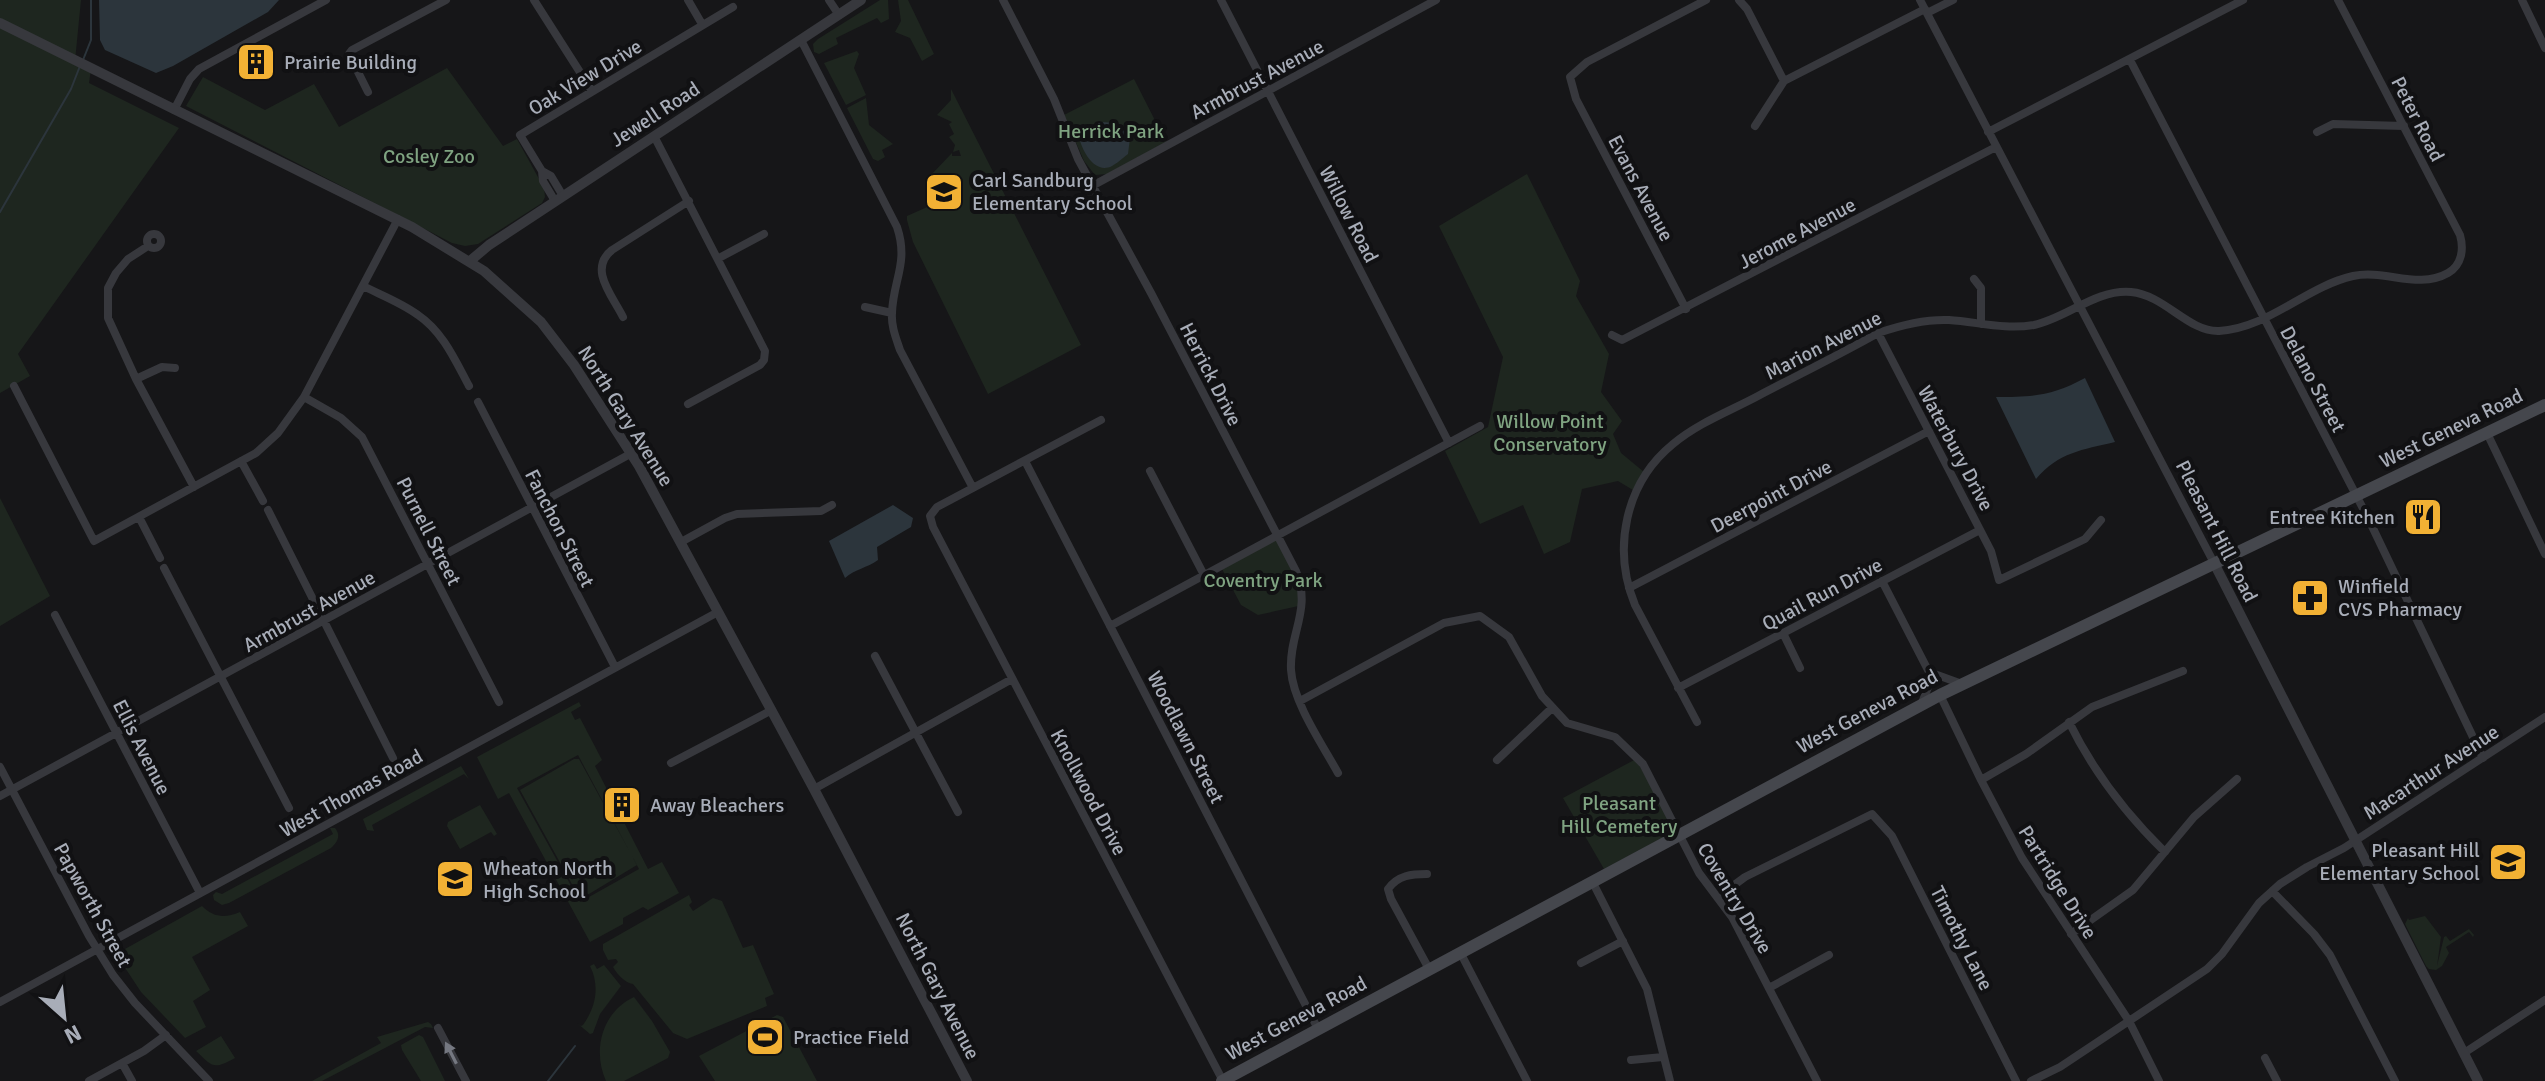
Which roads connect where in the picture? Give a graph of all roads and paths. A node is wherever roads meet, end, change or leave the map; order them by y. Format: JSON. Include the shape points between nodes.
{"nodes":[{"id":1,"x":446,"y":0,"type":"edge"},
{"id":2,"x":534,"y":0,"type":"edge"},
{"id":3,"x":688,"y":0,"type":"edge"},
{"id":4,"x":829,"y":0,"type":"edge"},
{"id":5,"x":861,"y":0,"type":"edge"},
{"id":6,"x":1003,"y":0,"type":"edge"},
{"id":7,"x":1221,"y":0,"type":"edge"},
{"id":8,"x":1436,"y":0,"type":"edge"},
{"id":9,"x":1706,"y":0,"type":"edge"},
{"id":10,"x":1739,"y":0,"type":"edge"},
{"id":11,"x":1953,"y":0,"type":"edge"},
{"id":12,"x":2243,"y":0,"type":"edge"},
{"id":13,"x":2338,"y":0,"type":"edge"},
{"id":14,"x":2522,"y":0,"type":"edge"},
{"id":15,"x":320,"y":1,"type":"edge"},
{"id":16,"x":733,"y":7,"type":"dead end"},
{"id":17,"x":1924,"y":7,"type":"edge"},
{"id":18,"x":839,"y":15,"type":"junction"},
{"id":19,"x":0,"y":23,"type":"edge"},
{"id":20,"x":702,"y":24,"type":"junction"},
{"id":21,"x":801,"y":40,"type":"junction"},
{"id":22,"x":2545,"y":48,"type":"edge"},
{"id":23,"x":2130,"y":60,"type":"junction"},
{"id":24,"x":1784,"y":81,"type":"junction"},
{"id":25,"x":592,"y":91,"type":"junction"},
{"id":26,"x":1268,"y":91,"type":"junction"},
{"id":27,"x":368,"y":92,"type":"dead end"},
{"id":28,"x":174,"y":110,"type":"junction"},
{"id":29,"x":1755,"y":126,"type":"dead end"},
{"id":30,"x":2404,"y":126,"type":"junction"},
{"id":31,"x":1988,"y":132,"type":"junction"},
{"id":32,"x":2317,"y":132,"type":"dead end"},
{"id":33,"x":654,"y":136,"type":"junction"},
{"id":34,"x":1996,"y":147,"type":"junction"},
{"id":35,"x":1092,"y":186,"type":"junction"},
{"id":36,"x":559,"y":199,"type":"junction"},
{"id":37,"x":689,"y":201,"type":"junction"},
{"id":38,"x":398,"y":219,"type":"junction"},
{"id":39,"x":764,"y":234,"type":"dead end"},
{"id":40,"x":148,"y":246,"type":"dead end"},
{"id":41,"x":2462,"y":255,"type":"joint"},
{"id":42,"x":719,"y":258,"type":"junction"},
{"id":43,"x":470,"y":261,"type":"junction"},
{"id":44,"x":1974,"y":279,"type":"dead end"},
{"id":45,"x":363,"y":286,"type":"junction"},
{"id":46,"x":2079,"y":306,"type":"junction"},
{"id":47,"x":865,"y":307,"type":"dead end"},
{"id":48,"x":1686,"y":309,"type":"junction"},
{"id":49,"x":892,"y":313,"type":"junction"},
{"id":50,"x":623,"y":317,"type":"dead end"},
{"id":51,"x":2264,"y":319,"type":"junction"},
{"id":52,"x":1981,"y":324,"type":"junction"},
{"id":53,"x":1878,"y":333,"type":"junction"},
{"id":54,"x":1612,"y":335,"type":"dead end"},
{"id":55,"x":175,"y":368,"type":"dead end"},
{"id":56,"x":136,"y":379,"type":"junction"},
{"id":57,"x":14,"y":386,"type":"dead end"},
{"id":58,"x":469,"y":386,"type":"dead end"},
{"id":59,"x":304,"y":397,"type":"junction"},
{"id":60,"x":478,"y":402,"type":"dead end"},
{"id":61,"x":688,"y":404,"type":"dead end"},
{"id":62,"x":2545,"y":405,"type":"edge"},
{"id":63,"x":1101,"y":420,"type":"dead end"},
{"id":64,"x":1480,"y":426,"type":"dead end"},
{"id":65,"x":1929,"y":431,"type":"junction"},
{"id":66,"x":2487,"y":433,"type":"junction"},
{"id":67,"x":1449,"y":443,"type":"junction"},
{"id":68,"x":632,"y":453,"type":"junction"},
{"id":69,"x":241,"y":461,"type":"junction"},
{"id":70,"x":1025,"y":461,"type":"junction"},
{"id":71,"x":1150,"y":471,"type":"dead end"},
{"id":72,"x":194,"y":487,"type":"junction"},
{"id":73,"x":973,"y":488,"type":"junction"},
{"id":74,"x":2356,"y":495,"type":"junction"},
{"id":75,"x":263,"y":501,"type":"dead end"},
{"id":76,"x":832,"y":505,"type":"dead end"},
{"id":77,"x":532,"y":508,"type":"junction"},
{"id":78,"x":268,"y":510,"type":"dead end"},
{"id":79,"x":139,"y":517,"type":"junction"},
{"id":80,"x":2101,"y":520,"type":"dead end"},
{"id":81,"x":1980,"y":530,"type":"junction"},
{"id":82,"x":1277,"y":535,"type":"junction"},
{"id":83,"x":681,"y":542,"type":"junction"},
{"id":84,"x":2545,"y":554,"type":"edge"},
{"id":85,"x":160,"y":558,"type":"dead end"},
{"id":86,"x":2214,"y":563,"type":"junction"},
{"id":87,"x":428,"y":564,"type":"junction"},
{"id":88,"x":164,"y":568,"type":"dead end"},
{"id":89,"x":1204,"y":575,"type":"junction"},
{"id":90,"x":1882,"y":581,"type":"junction"},
{"id":91,"x":1629,"y":588,"type":"junction"},
{"id":92,"x":718,"y":612,"type":"junction"},
{"id":93,"x":55,"y":615,"type":"dead end"},
{"id":94,"x":324,"y":621,"type":"junction"},
{"id":95,"x":1110,"y":626,"type":"junction"},
{"id":96,"x":1783,"y":633,"type":"junction"},
{"id":97,"x":875,"y":656,"type":"dead end"},
{"id":98,"x":615,"y":667,"type":"junction"},
{"id":99,"x":1800,"y":668,"type":"dead end"},
{"id":100,"x":2183,"y":671,"type":"dead end"},
{"id":101,"x":1929,"y":672,"type":"junction"},
{"id":102,"x":221,"y":677,"type":"junction"},
{"id":103,"x":1012,"y":679,"type":"junction"},
{"id":104,"x":1962,"y":684,"type":"junction"},
{"id":105,"x":1678,"y":688,"type":"junction"},
{"id":106,"x":1940,"y":695,"type":"junction"},
{"id":107,"x":1300,"y":701,"type":"junction"},
{"id":108,"x":499,"y":702,"type":"dead end"},
{"id":109,"x":1921,"y":705,"type":"junction"},
{"id":110,"x":1552,"y":708,"type":"junction"},
{"id":111,"x":772,"y":710,"type":"junction"},
{"id":112,"x":2545,"y":717,"type":"edge"},
{"id":113,"x":1697,"y":722,"type":"dead end"},
{"id":114,"x":2069,"y":722,"type":"junction"},
{"id":115,"x":914,"y":732,"type":"junction"},
{"id":116,"x":117,"y":734,"type":"junction"},
{"id":117,"x":393,"y":758,"type":"dead end"},
{"id":118,"x":2483,"y":758,"type":"junction"},
{"id":119,"x":1497,"y":760,"type":"dead end"},
{"id":120,"x":671,"y":763,"type":"dead end"},
{"id":121,"x":0,"y":767,"type":"edge"},
{"id":122,"x":1338,"y":773,"type":"dead end"},
{"id":123,"x":2237,"y":779,"type":"dead end"},
{"id":124,"x":1981,"y":780,"type":"junction"},
{"id":125,"x":814,"y":789,"type":"junction"},
{"id":126,"x":11,"y":790,"type":"junction"},
{"id":127,"x":0,"y":796,"type":"edge"},
{"id":128,"x":289,"y":808,"type":"dead end"},
{"id":129,"x":958,"y":812,"type":"dead end"},
{"id":130,"x":1678,"y":834,"type":"junction"},
{"id":131,"x":2355,"y":840,"type":"junction"},
{"id":132,"x":2165,"y":852,"type":"junction"},
{"id":133,"x":1427,"y":874,"type":"dead end"},
{"id":134,"x":1592,"y":881,"type":"junction"},
{"id":135,"x":2272,"y":891,"type":"junction"},
{"id":136,"x":200,"y":893,"type":"junction"},
{"id":137,"x":1718,"y":897,"type":"junction"},
{"id":138,"x":2071,"y":934,"type":"junction"},
{"id":139,"x":1623,"y":941,"type":"junction"},
{"id":140,"x":97,"y":949,"type":"junction"},
{"id":141,"x":1460,"y":952,"type":"junction"},
{"id":142,"x":1829,"y":955,"type":"dead end"},
{"id":143,"x":1581,"y":963,"type":"dead end"},
{"id":144,"x":1429,"y":969,"type":"junction"},
{"id":145,"x":1769,"y":988,"type":"junction"},
{"id":146,"x":2545,"y":1000,"type":"edge"},
{"id":147,"x":0,"y":1002,"type":"edge"},
{"id":148,"x":2129,"y":1021,"type":"junction"},
{"id":149,"x":438,"y":1028,"type":"dead end"},
{"id":150,"x":1318,"y":1029,"type":"junction"},
{"id":151,"x":166,"y":1035,"type":"junction"},
{"id":152,"x":2464,"y":1053,"type":"junction"},
{"id":153,"x":1663,"y":1057,"type":"junction"},
{"id":154,"x":2265,"y":1058,"type":"dead end"},
{"id":155,"x":1631,"y":1060,"type":"dead end"},
{"id":156,"x":122,"y":1063,"type":"junction"},
{"id":157,"x":465,"y":1080,"type":"edge"},
{"id":158,"x":89,"y":1081,"type":"edge"},
{"id":159,"x":132,"y":1081,"type":"edge"},
{"id":160,"x":209,"y":1081,"type":"edge"},
{"id":161,"x":967,"y":1081,"type":"edge"},
{"id":162,"x":1222,"y":1081,"type":"edge"},
{"id":163,"x":1527,"y":1081,"type":"edge"},
{"id":164,"x":1670,"y":1081,"type":"edge"},
{"id":165,"x":1817,"y":1081,"type":"edge"},
{"id":166,"x":2016,"y":1081,"type":"edge"},
{"id":167,"x":2031,"y":1081,"type":"edge"},
{"id":168,"x":2159,"y":1081,"type":"edge"},
{"id":169,"x":2277,"y":1081,"type":"edge"},
{"id":170,"x":2395,"y":1081,"type":"edge"},
{"id":171,"x":2478,"y":1081,"type":"edge"}],
"edges":[{"from":1,"to":27,"type":"street","via":[[352,50],[349,54]]},
{"from":2,"to":25,"type":"street"},
{"from":3,"to":20,"type":"street"},
{"from":4,"to":18,"type":"street"},
{"from":5,"to":18,"type":"street","name":"Jewell Road"},
{"from":6,"to":35,"type":"street","name":"Herrick Drive"},
{"from":7,"to":26,"type":"street","name":"Willow Road"},
{"from":8,"to":26,"type":"street","name":"Armbrust Avenue"},
{"from":9,"to":48,"type":"street","name":"Evans Avenue","via":[[1587,62],[1570,77],[1576,99]]},
{"from":10,"to":24,"type":"street"},
{"from":11,"to":17,"type":"street"},
{"from":12,"to":23,"type":"street"},
{"from":13,"to":30,"type":"street","name":"Peter Road"},
{"from":14,"to":22,"type":"street"},
{"from":15,"to":28,"type":"street","via":[[199,69]]},
{"from":16,"to":20,"type":"street","name":"Oak View Drive"},
{"from":17,"to":24,"type":"street"},
{"from":17,"to":31,"type":"street","name":"Pleasant Hill Road"},
{"from":18,"to":21,"type":"street","name":"Jewell Road"},
{"from":19,"to":28,"type":"street","name":"North Gary Avenue"},
{"from":20,"to":25,"type":"street","name":"Oak View Drive"},
{"from":21,"to":33,"type":"street","name":"Jewell Road"},
{"from":21,"to":49,"type":"street","via":[[897,227],[902,258]]},
{"from":23,"to":31,"type":"street"},
{"from":23,"to":51,"type":"street","name":"Delano Street"},
{"from":24,"to":29,"type":"street"},
{"from":25,"to":36,"type":"street","name":"Oak View Drive","via":[[520,135],[543,181]]},
{"from":26,"to":35,"type":"street","name":"Armbrust Avenue"},
{"from":26,"to":67,"type":"street","name":"Willow Road"},
{"from":28,"to":38,"type":"street","name":"North Gary Avenue"},
{"from":30,"to":32,"type":"street","via":[[2333,124]]},
{"from":30,"to":41,"type":"street","name":"Peter Road","via":[[2460,235]]},
{"from":31,"to":34,"type":"street","name":"Pleasant Hill Road"},
{"from":33,"to":36,"type":"street","name":"Jewell Road"},
{"from":33,"to":37,"type":"street"},
{"from":34,"to":46,"type":"street","name":"Pleasant Hill Road"},
{"from":34,"to":48,"type":"street","name":"Jerome Avenue"},
{"from":35,"to":82,"type":"street","name":"Herrick Drive"},
{"from":36,"to":43,"type":"street","name":"Jewell Road"},
{"from":37,"to":42,"type":"street"},
{"from":37,"to":50,"type":"street","via":[[603,259],[602,276]]},
{"from":38,"to":43,"type":"street","name":"North Gary Avenue"},
{"from":38,"to":45,"type":"street"},
{"from":39,"to":42,"type":"street"},
{"from":40,"to":56,"type":"street","via":[[120,268],[107,296],[110,325]]},
{"from":41,"to":51,"type":"street","name":"Marion Avenue","via":[[2448,273],[2427,280],[2348,277]]},
{"from":42,"to":61,"type":"street","via":[[764,346],[764,360]]},
{"from":43,"to":68,"type":"street","name":"North Gary Avenue","via":[[541,322]]},
{"from":44,"to":52,"type":"street","via":[[1981,288]]},
{"from":45,"to":58,"type":"street","via":[[426,321]]},
{"from":45,"to":59,"type":"street"},
{"from":46,"to":51,"type":"street","name":"Marion Avenue","via":[[2127,291],[2145,294],[2214,331]]},
{"from":46,"to":52,"type":"street","name":"Marion Avenue","via":[[2033,325]]},
{"from":46,"to":86,"type":"street","name":"Pleasant Hill Road"},
{"from":47,"to":49,"type":"street"},
{"from":48,"to":54,"type":"street","name":"Jerome Avenue","via":[[1622,340]]},
{"from":49,"to":73,"type":"street","via":[[900,350]]},
{"from":51,"to":74,"type":"street","name":"Delano Street"},
{"from":52,"to":53,"type":"street","name":"Marion Avenue","via":[[1931,320]]},
{"from":53,"to":65,"type":"street","name":"Waterbury Drive"},
{"from":53,"to":91,"type":"street","name":"Marion Avenue","via":[[1665,450],[1630,506],[1624,549]]},
{"from":55,"to":56,"type":"street","via":[[162,367]]},
{"from":56,"to":72,"type":"street"},
{"from":57,"to":79,"type":"street","via":[[94,541]]},
{"from":59,"to":69,"type":"street","via":[[278,433]]},
{"from":59,"to":87,"type":"street","name":"Purnell Street","via":[[362,437]]},
{"from":60,"to":77,"type":"street","name":"Fanchon Street"},
{"from":62,"to":66,"type":"main road","name":"West Geneva Road"},
{"from":63,"to":70,"type":"street"},
{"from":64,"to":67,"type":"street"},
{"from":65,"to":81,"type":"street","name":"Waterbury Drive"},
{"from":65,"to":91,"type":"street","name":"Deerpoint Drive"},
{"from":66,"to":74,"type":"main road","name":"West Geneva Road"},
{"from":66,"to":84,"type":"street"},
{"from":67,"to":82,"type":"street"},
{"from":68,"to":77,"type":"street","name":"Armbrust Avenue"},
{"from":68,"to":83,"type":"street","name":"North Gary Avenue"},
{"from":69,"to":72,"type":"street"},
{"from":69,"to":75,"type":"street"},
{"from":70,"to":73,"type":"street"},
{"from":70,"to":95,"type":"street","name":"Woodlawn Street"},
{"from":71,"to":89,"type":"street"},
{"from":72,"to":79,"type":"street"},
{"from":73,"to":103,"type":"street","name":"Knollwood Drive","via":[[930,516]]},
{"from":74,"to":86,"type":"main road","name":"West Geneva Road"},
{"from":74,"to":118,"type":"street","name":"Delano Street"},
{"from":76,"to":83,"type":"street","via":[[821,511],[731,516]]},
{"from":77,"to":87,"type":"street","name":"Armbrust Avenue"},
{"from":77,"to":98,"type":"street","name":"Fanchon Street"},
{"from":78,"to":94,"type":"street"},
{"from":79,"to":85,"type":"street"},
{"from":80,"to":81,"type":"street","name":"Waterbury Drive","via":[[2085,539],[1999,580]]},
{"from":81,"to":90,"type":"street","name":"Quail Run Drive"},
{"from":82,"to":89,"type":"street"},
{"from":82,"to":107,"type":"street","name":"Herrick Drive","via":[[1302,593],[1291,659]]},
{"from":83,"to":92,"type":"street","name":"North Gary Avenue"},
{"from":86,"to":104,"type":"main road","name":"West Geneva Road"},
{"from":86,"to":131,"type":"street","name":"Pleasant Hill Road"},
{"from":87,"to":94,"type":"street","name":"Armbrust Avenue"},
{"from":87,"to":108,"type":"street","name":"Purnell Street"},
{"from":88,"to":102,"type":"street"},
{"from":89,"to":95,"type":"street"},
{"from":90,"to":96,"type":"street","name":"Quail Run Drive"},
{"from":90,"to":101,"type":"street"},
{"from":91,"to":105,"type":"street","name":"Marion Avenue"},
{"from":92,"to":98,"type":"street","name":"West Thomas Road"},
{"from":92,"to":111,"type":"street","name":"North Gary Avenue"},
{"from":93,"to":116,"type":"street","name":"Ellis Avenue"},
{"from":94,"to":102,"type":"street","name":"Armbrust Avenue"},
{"from":94,"to":117,"type":"street"},
{"from":95,"to":150,"type":"street","name":"Woodlawn Street"},
{"from":96,"to":99,"type":"street"},
{"from":96,"to":105,"type":"street","name":"Quail Run Drive"},
{"from":97,"to":115,"type":"street"},
{"from":98,"to":136,"type":"street","name":"West Thomas Road"},
{"from":100,"to":114,"type":"street","via":[[2111,698]]},
{"from":101,"to":104,"type":"street"},
{"from":101,"to":109,"type":"street"},
{"from":102,"to":116,"type":"street","name":"Armbrust Avenue"},
{"from":102,"to":128,"type":"street"},
{"from":103,"to":115,"type":"street"},
{"from":103,"to":162,"type":"street","name":"Knollwood Drive"},
{"from":104,"to":106,"type":"main road","name":"West Geneva Road"},
{"from":105,"to":113,"type":"street","name":"Marion Avenue"},
{"from":106,"to":109,"type":"main road","name":"West Geneva Road"},
{"from":106,"to":124,"type":"street","name":"Partridge Drive"},
{"from":107,"to":110,"type":"street","name":"Coventry Drive","via":[[1444,623],[1480,616],[1509,637]]},
{"from":107,"to":122,"type":"street","name":"Herrick Drive"},
{"from":109,"to":130,"type":"main road","name":"West Geneva Road"},
{"from":110,"to":119,"type":"street"},
{"from":110,"to":130,"type":"street","name":"Coventry Drive","via":[[1567,723],[1615,737],[1632,751]]},
{"from":111,"to":120,"type":"street"},
{"from":111,"to":125,"type":"street","name":"North Gary Avenue"},
{"from":112,"to":118,"type":"street","name":"Macarthur Avenue"},
{"from":114,"to":124,"type":"street"},
{"from":114,"to":132,"type":"street","via":[[2095,769]]},
{"from":115,"to":125,"type":"street"},
{"from":115,"to":129,"type":"street"},
{"from":116,"to":126,"type":"street","name":"Armbrust Avenue"},
{"from":116,"to":136,"type":"street","name":"Ellis Avenue"},
{"from":118,"to":131,"type":"street","name":"Macarthur Avenue"},
{"from":121,"to":126,"type":"street","name":"Papworth Street"},
{"from":123,"to":132,"type":"street"},
{"from":124,"to":138,"type":"street","name":"Partridge Drive"},
{"from":125,"to":161,"type":"street","name":"North Gary Avenue"},
{"from":126,"to":127,"type":"street","name":"Armbrust Avenue"},
{"from":126,"to":140,"type":"street","name":"Papworth Street"},
{"from":130,"to":134,"type":"main road","name":"West Geneva Road"},
{"from":130,"to":137,"type":"street","name":"Coventry Drive"},
{"from":131,"to":135,"type":"street","name":"Macarthur Avenue"},
{"from":131,"to":152,"type":"street","name":"Pleasant Hill Road"},
{"from":132,"to":138,"type":"street","via":[[2133,890]]},
{"from":133,"to":144,"type":"street","via":[[1409,874],[1388,889]]},
{"from":134,"to":139,"type":"street"},
{"from":134,"to":141,"type":"main road","name":"West Geneva Road"},
{"from":135,"to":148,"type":"street","name":"Macarthur Avenue","via":[[2207,969]]},
{"from":135,"to":170,"type":"street","via":[[2330,955]]},
{"from":136,"to":140,"type":"street","name":"West Thomas Road"},
{"from":137,"to":145,"type":"street","name":"Coventry Drive"},
{"from":137,"to":166,"type":"street","name":"Timothy Lane","via":[[1745,877],[1872,814],[1892,836]]},
{"from":138,"to":148,"type":"street","name":"Partridge Drive"},
{"from":139,"to":143,"type":"street"},
{"from":139,"to":153,"type":"street","via":[[1647,989]]},
{"from":140,"to":147,"type":"street","name":"West Thomas Road"},
{"from":140,"to":151,"type":"street","name":"Papworth Street","via":[[124,991]]},
{"from":141,"to":144,"type":"main road","name":"West Geneva Road"},
{"from":141,"to":163,"type":"street"},
{"from":142,"to":145,"type":"street"},
{"from":144,"to":150,"type":"main road","name":"West Geneva Road"},
{"from":145,"to":165,"type":"street","name":"Coventry Drive"},
{"from":146,"to":152,"type":"street"},
{"from":148,"to":167,"type":"street","name":"Macarthur Avenue"},
{"from":148,"to":168,"type":"street","name":"Partridge Drive"},
{"from":157,"to":149,"type":"street","one_way":true},
{"from":150,"to":162,"type":"main road","name":"West Geneva Road"},
{"from":151,"to":156,"type":"street"},
{"from":151,"to":160,"type":"street","name":"Papworth Street"},
{"from":152,"to":171,"type":"street","name":"Pleasant Hill Road"},
{"from":153,"to":155,"type":"street"},
{"from":153,"to":164,"type":"street"},
{"from":154,"to":169,"type":"street"},
{"from":156,"to":158,"type":"street"},
{"from":156,"to":159,"type":"street"}]}
